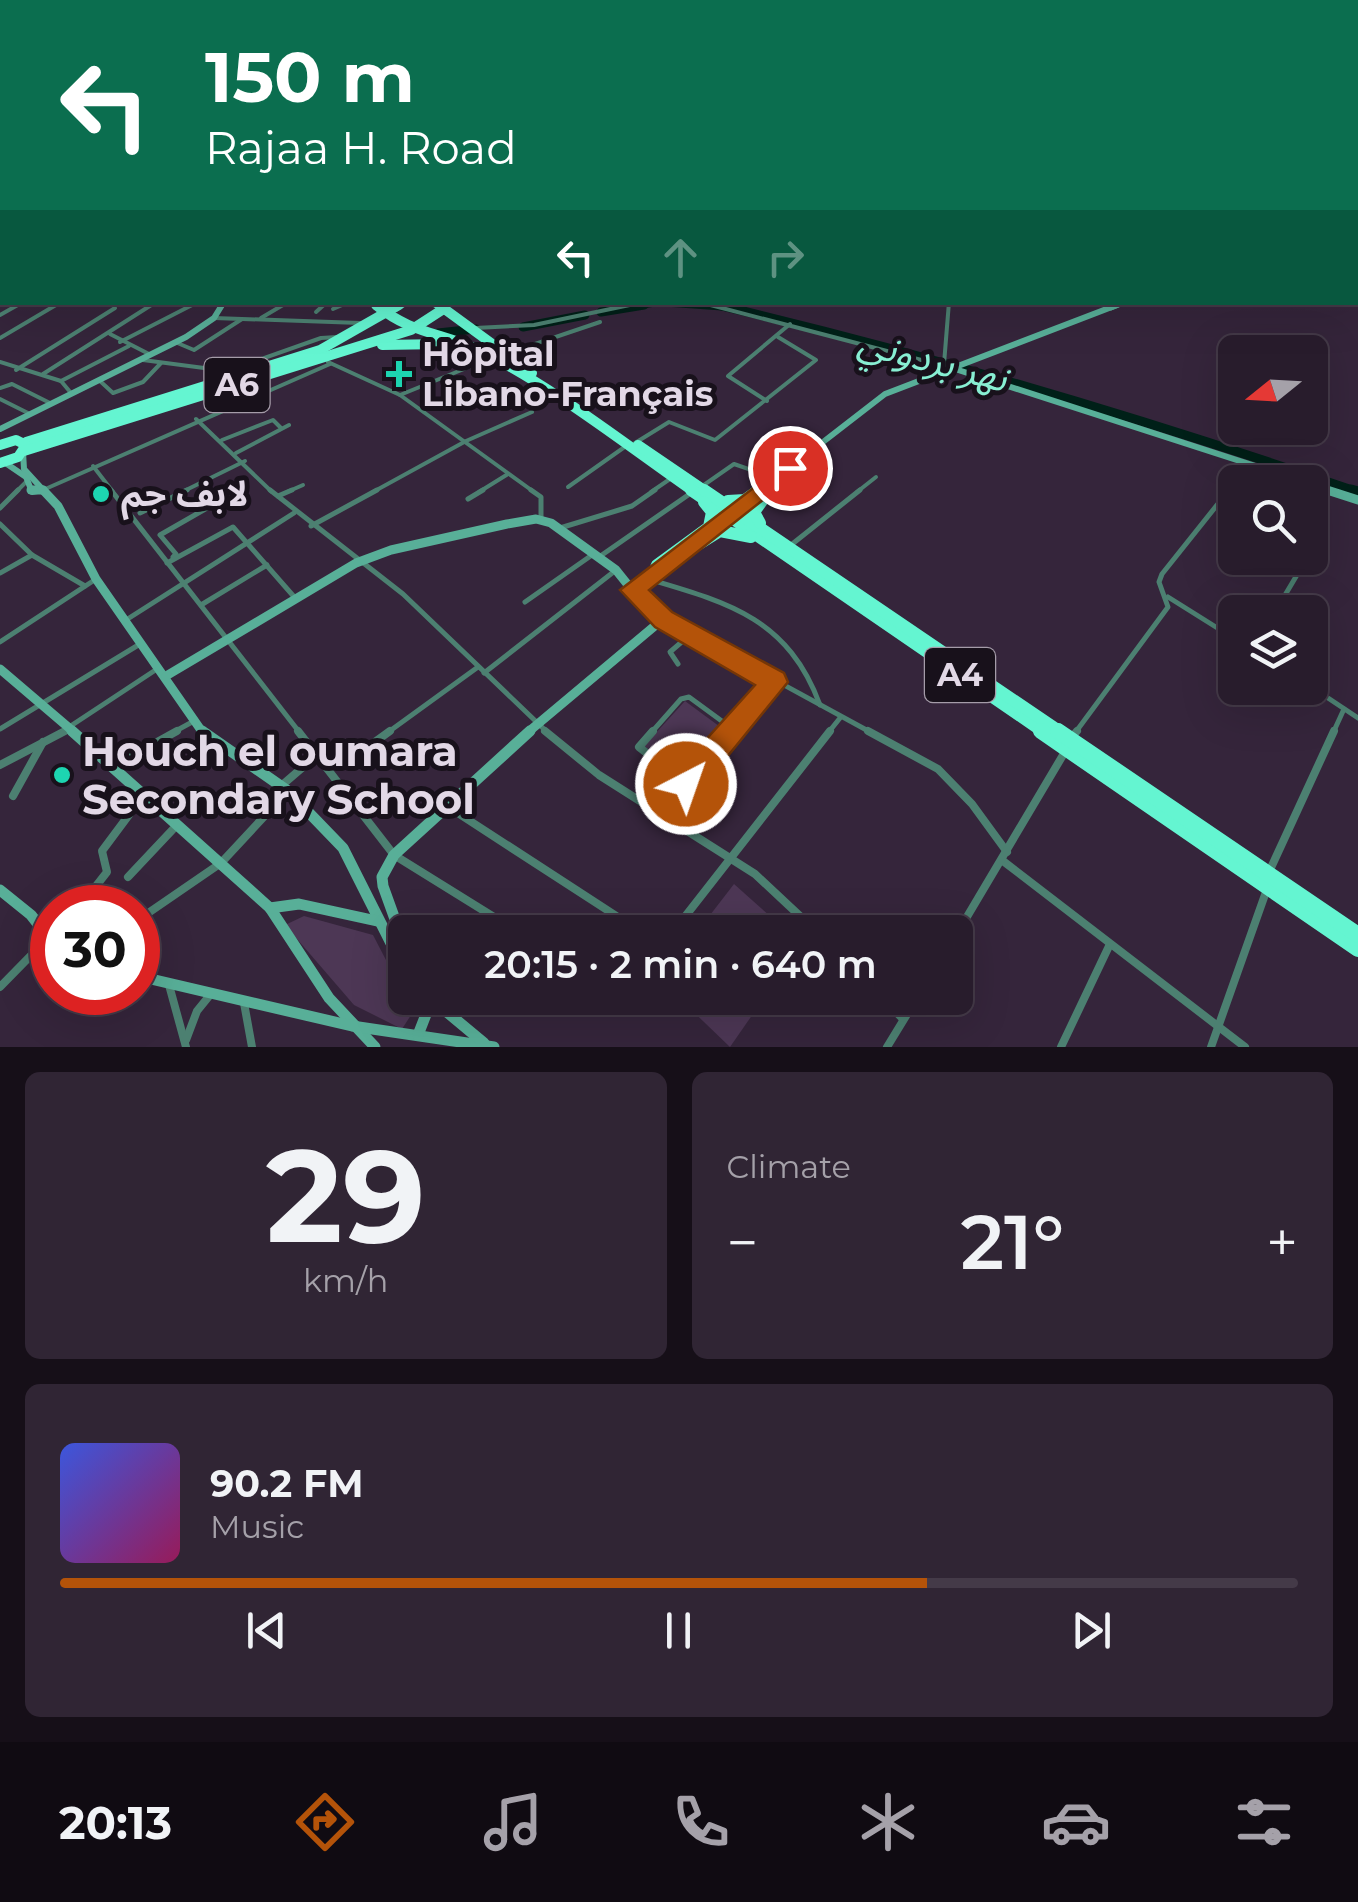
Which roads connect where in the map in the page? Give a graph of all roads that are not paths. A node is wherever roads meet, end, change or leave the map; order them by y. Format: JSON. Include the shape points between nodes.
{"nodes":[{"id":1,"x":4,"y":305,"type":"edge"},
{"id":2,"x":18,"y":305,"type":"edge"},
{"id":3,"x":57,"y":305,"type":"edge"},
{"id":4,"x":152,"y":305,"type":"edge"},
{"id":5,"x":192,"y":305,"type":"edge"},
{"id":6,"x":222,"y":305,"type":"edge"},
{"id":7,"x":283,"y":305,"type":"edge"},
{"id":8,"x":324,"y":305,"type":"edge"},
{"id":9,"x":342,"y":305,"type":"edge"},
{"id":10,"x":369,"y":305,"type":"edge"},
{"id":11,"x":373,"y":305,"type":"edge"},
{"id":12,"x":400,"y":305,"type":"edge"},
{"id":13,"x":448,"y":305,"type":"edge"},
{"id":14,"x":630,"y":305,"type":"edge"},
{"id":15,"x":710,"y":305,"type":"edge"},
{"id":16,"x":949,"y":305,"type":"edge"},
{"id":17,"x":1118,"y":305,"type":"edge"},
{"id":18,"x":115,"y":308,"type":"dead end"},
{"id":19,"x":332,"y":309,"type":"dead end"},
{"id":20,"x":11,"y":310,"type":"junction"},
{"id":21,"x":316,"y":312,"type":"dead end"},
{"id":22,"x":385,"y":314,"type":"junction"},
{"id":23,"x":0,"y":315,"type":"edge"},
{"id":24,"x":214,"y":318,"type":"junction"},
{"id":25,"x":242,"y":319,"type":"junction"},
{"id":26,"x":259,"y":320,"type":"junction"},
{"id":27,"x":600,"y":322,"type":"dead end"},
{"id":28,"x":790,"y":324,"type":"junction"},
{"id":29,"x":359,"y":327,"type":"junction"},
{"id":30,"x":411,"y":330,"type":"junction"},
{"id":31,"x":476,"y":330,"type":"junction"},
{"id":32,"x":110,"y":334,"type":"junction"},
{"id":33,"x":337,"y":337,"type":"junction"},
{"id":34,"x":778,"y":337,"type":"junction"},
{"id":35,"x":0,"y":338,"type":"edge"},
{"id":36,"x":120,"y":342,"type":"junction"},
{"id":37,"x":175,"y":342,"type":"junction"},
{"id":38,"x":370,"y":343,"type":"junction"},
{"id":39,"x":129,"y":346,"type":"junction"},
{"id":40,"x":152,"y":355,"type":"junction"},
{"id":41,"x":497,"y":355,"type":"junction"},
{"id":42,"x":329,"y":359,"type":"junction"},
{"id":43,"x":144,"y":360,"type":"junction"},
{"id":44,"x":945,"y":361,"type":"junction"},
{"id":45,"x":0,"y":362,"type":"edge"},
{"id":46,"x":161,"y":363,"type":"junction"},
{"id":47,"x":274,"y":364,"type":"junction"},
{"id":48,"x":954,"y":367,"type":"junction"},
{"id":49,"x":16,"y":370,"type":"junction"},
{"id":50,"x":43,"y":374,"type":"junction"},
{"id":51,"x":99,"y":380,"type":"junction"},
{"id":52,"x":61,"y":382,"type":"junction"},
{"id":53,"x":0,"y":388,"type":"edge"},
{"id":54,"x":71,"y":393,"type":"junction"},
{"id":55,"x":400,"y":396,"type":"junction"},
{"id":56,"x":0,"y":400,"type":"edge"},
{"id":57,"x":766,"y":401,"type":"junction"},
{"id":58,"x":50,"y":403,"type":"junction"},
{"id":59,"x":532,"y":412,"type":"dead end"},
{"id":60,"x":28,"y":414,"type":"junction"},
{"id":61,"x":196,"y":419,"type":"junction"},
{"id":62,"x":288,"y":425,"type":"dead end"},
{"id":63,"x":282,"y":428,"type":"junction"},
{"id":64,"x":0,"y":429,"type":"edge"},
{"id":65,"x":42,"y":440,"type":"junction"},
{"id":66,"x":222,"y":440,"type":"junction"},
{"id":67,"x":466,"y":441,"type":"junction"},
{"id":68,"x":1,"y":443,"type":"edge"},
{"id":69,"x":631,"y":445,"type":"junction"},
{"id":70,"x":24,"y":452,"type":"junction"},
{"id":71,"x":236,"y":452,"type":"junction"},
{"id":72,"x":244,"y":461,"type":"junction"},
{"id":73,"x":1244,"y":463,"type":"junction"},
{"id":74,"x":5,"y":464,"type":"edge"},
{"id":75,"x":1250,"y":465,"type":"edge"},
{"id":76,"x":93,"y":466,"type":"junction"},
{"id":77,"x":790,"y":467,"type":"junction"},
{"id":78,"x":508,"y":474,"type":"junction"},
{"id":79,"x":772,"y":477,"type":"junction"},
{"id":80,"x":876,"y":477,"type":"dead end"},
{"id":81,"x":672,"y":478,"type":"junction"},
{"id":82,"x":303,"y":485,"type":"dead end"},
{"id":83,"x":568,"y":487,"type":"dead end"},
{"id":84,"x":697,"y":489,"type":"junction"},
{"id":85,"x":1328,"y":490,"type":"edge"},
{"id":86,"x":29,"y":492,"type":"junction"},
{"id":87,"x":278,"y":496,"type":"junction"},
{"id":88,"x":719,"y":498,"type":"junction"},
{"id":89,"x":468,"y":499,"type":"dead end"},
{"id":90,"x":1358,"y":500,"type":"edge"},
{"id":91,"x":204,"y":506,"type":"dead end"},
{"id":92,"x":0,"y":510,"type":"edge"},
{"id":93,"x":140,"y":513,"type":"dead end"},
{"id":94,"x":294,"y":513,"type":"junction"},
{"id":95,"x":541,"y":520,"type":"junction"},
{"id":96,"x":311,"y":526,"type":"junction"},
{"id":97,"x":2,"y":528,"type":"edge"},
{"id":98,"x":560,"y":528,"type":"junction"},
{"id":99,"x":765,"y":530,"type":"junction"},
{"id":100,"x":247,"y":542,"type":"junction"},
{"id":101,"x":772,"y":546,"type":"junction"},
{"id":102,"x":788,"y":546,"type":"junction"},
{"id":103,"x":32,"y":555,"type":"junction"},
{"id":104,"x":597,"y":555,"type":"junction"},
{"id":105,"x":356,"y":563,"type":"junction"},
{"id":106,"x":168,"y":564,"type":"junction"},
{"id":107,"x":267,"y":565,"type":"junction"},
{"id":108,"x":616,"y":570,"type":"junction"},
{"id":109,"x":0,"y":573,"type":"edge"},
{"id":110,"x":649,"y":575,"type":"junction"},
{"id":111,"x":96,"y":580,"type":"junction"},
{"id":112,"x":186,"y":582,"type":"junction"},
{"id":113,"x":85,"y":586,"type":"junction"},
{"id":114,"x":632,"y":590,"type":"junction"},
{"id":115,"x":1166,"y":595,"type":"junction"},
{"id":116,"x":296,"y":599,"type":"junction"},
{"id":117,"x":524,"y":602,"type":"dead end"},
{"id":118,"x":202,"y":606,"type":"junction"},
{"id":119,"x":869,"y":608,"type":"junction"},
{"id":120,"x":664,"y":619,"type":"junction"},
{"id":121,"x":124,"y":622,"type":"junction"},
{"id":122,"x":1218,"y":628,"type":"edge"},
{"id":123,"x":691,"y":634,"type":"junction"},
{"id":124,"x":0,"y":642,"type":"edge"},
{"id":125,"x":226,"y":642,"type":"junction"},
{"id":126,"x":140,"y":644,"type":"junction"},
{"id":127,"x":678,"y":664,"type":"dead end"},
{"id":128,"x":0,"y":669,"type":"edge"},
{"id":129,"x":481,"y":670,"type":"junction"},
{"id":130,"x":163,"y":672,"type":"junction"},
{"id":131,"x":775,"y":682,"type":"junction"},
{"id":132,"x":1328,"y":698,"type":"edge"},
{"id":133,"x":39,"y":705,"type":"junction"},
{"id":134,"x":820,"y":705,"type":"junction"},
{"id":135,"x":1344,"y":708,"type":"junction"},
{"id":136,"x":840,"y":718,"type":"junction"},
{"id":137,"x":1358,"y":718,"type":"edge"},
{"id":138,"x":194,"y":721,"type":"junction"},
{"id":139,"x":538,"y":725,"type":"junction"},
{"id":140,"x":68,"y":729,"type":"junction"},
{"id":141,"x":0,"y":730,"type":"edge"},
{"id":142,"x":734,"y":730,"type":"junction"},
{"id":143,"x":44,"y":740,"type":"junction"},
{"id":144,"x":1068,"y":744,"type":"junction"},
{"id":145,"x":317,"y":755,"type":"junction"},
{"id":146,"x":0,"y":765,"type":"edge"},
{"id":147,"x":112,"y":767,"type":"junction"},
{"id":148,"x":686,"y":784,"type":"junction"},
{"id":149,"x":284,"y":788,"type":"junction"},
{"id":150,"x":144,"y":794,"type":"junction"},
{"id":151,"x":13,"y":796,"type":"dead end"},
{"id":152,"x":447,"y":806,"type":"junction"},
{"id":153,"x":658,"y":816,"type":"junction"},
{"id":154,"x":179,"y":822,"type":"junction"},
{"id":155,"x":394,"y":855,"type":"junction"},
{"id":156,"x":1005,"y":856,"type":"junction"},
{"id":157,"x":729,"y":861,"type":"junction"},
{"id":158,"x":222,"y":863,"type":"junction"},
{"id":159,"x":128,"y":877,"type":"dead end"},
{"id":160,"x":1268,"y":881,"type":"junction"},
{"id":161,"x":96,"y":885,"type":"edge"},
{"id":162,"x":0,"y":890,"type":"edge"},
{"id":163,"x":160,"y":905,"type":"edge"},
{"id":164,"x":270,"y":908,"type":"junction"},
{"id":165,"x":30,"y":914,"type":"edge"},
{"id":166,"x":394,"y":915,"type":"edge"},
{"id":167,"x":491,"y":915,"type":"edge"},
{"id":168,"x":615,"y":915,"type":"edge"},
{"id":169,"x":686,"y":915,"type":"edge"},
{"id":170,"x":800,"y":915,"type":"edge"},
{"id":171,"x":969,"y":915,"type":"edge"},
{"id":172,"x":377,"y":921,"type":"junction"},
{"id":173,"x":1358,"y":935,"type":"edge"},
{"id":174,"x":388,"y":941,"type":"edge"},
{"id":175,"x":1110,"y":944,"type":"junction"},
{"id":176,"x":1358,"y":950,"type":"edge"},
{"id":177,"x":30,"y":958,"type":"edge"},
{"id":178,"x":160,"y":982,"type":"edge"},
{"id":179,"x":169,"y":984,"type":"junction"},
{"id":180,"x":0,"y":986,"type":"edge"},
{"id":181,"x":210,"y":995,"type":"junction"},
{"id":182,"x":244,"y":1003,"type":"junction"},
{"id":183,"x":426,"y":1015,"type":"edge"},
{"id":184,"x":451,"y":1015,"type":"edge"},
{"id":185,"x":900,"y":1015,"type":"edge"},
{"id":186,"x":906,"y":1015,"type":"edge"},
{"id":187,"x":904,"y":1019,"type":"junction"},
{"id":188,"x":1218,"y":1025,"type":"junction"},
{"id":189,"x":352,"y":1026,"type":"junction"},
{"id":190,"x":418,"y":1036,"type":"junction"},
{"id":191,"x":186,"y":1045,"type":"edge"},
{"id":192,"x":489,"y":1046,"type":"edge"},
{"id":193,"x":252,"y":1047,"type":"edge"},
{"id":194,"x":375,"y":1047,"type":"edge"},
{"id":195,"x":887,"y":1047,"type":"edge"},
{"id":196,"x":1061,"y":1047,"type":"edge"},
{"id":197,"x":1211,"y":1047,"type":"edge"},
{"id":198,"x":1245,"y":1047,"type":"edge"}],
"edges":[{"from":1,"to":20,"type":"street"},
{"from":2,"to":20,"type":"street"},
{"from":3,"to":35,"type":"street"},
{"from":4,"to":32,"type":"street"},
{"from":5,"to":36,"type":"street"},
{"from":6,"to":24,"type":"main road"},
{"from":7,"to":26,"type":"street"},
{"from":8,"to":21,"type":"street"},
{"from":9,"to":19,"type":"street"},
{"from":10,"to":29,"type":"highway"},
{"from":11,"to":22,"type":"highway","number":"A4"},
{"from":12,"to":22,"type":"highway","number":"A6"},
{"from":13,"to":30,"type":"highway","number":"A6"},
{"from":13,"to":31,"type":"highway","number":"A4"},
{"from":14,"to":31,"type":"street","via":[[534,326]]},
{"from":15,"to":28,"type":"street"},
{"from":16,"to":44,"type":"street"},
{"from":17,"to":48,"type":"main road"},
{"from":18,"to":49,"type":"street"},
{"from":20,"to":23,"type":"street"},
{"from":22,"to":29,"type":"highway","number":"A6"},
{"from":22,"to":30,"type":"highway","number":"A4"},
{"from":24,"to":25,"type":"street"},
{"from":24,"to":37,"type":"main road"},
{"from":25,"to":26,"type":"street"},
{"from":25,"to":37,"type":"street","via":[[194,350]]},
{"from":26,"to":29,"type":"street"},
{"from":27,"to":41,"type":"street"},
{"from":28,"to":34,"type":"street"},
{"from":28,"to":44,"type":"street"},
{"from":29,"to":33,"type":"highway"},
{"from":29,"to":38,"type":"highway"},
{"from":29,"to":47,"type":"highway","number":"A6","via":[[329,346]]},
{"from":30,"to":38,"type":"highway","number":"A6"},
{"from":30,"to":41,"type":"highway","number":"A4"},
{"from":31,"to":41,"type":"highway","number":"A4"},
{"from":32,"to":36,"type":"street"},
{"from":32,"to":50,"type":"street"},
{"from":33,"to":46,"type":"street","via":[[227,371]]},
{"from":33,"to":47,"type":"highway"},
{"from":34,"to":57,"type":"street","via":[[727,376]]},
{"from":34,"to":57,"type":"street","via":[[817,359]]},
{"from":36,"to":39,"type":"street"},
{"from":37,"to":40,"type":"main road"},
{"from":38,"to":42,"type":"highway","number":"A6"},
{"from":39,"to":40,"type":"street"},
{"from":39,"to":52,"type":"street"},
{"from":40,"to":43,"type":"main road"},
{"from":41,"to":42,"type":"highway","via":[[416,342]]},
{"from":41,"to":55,"type":"street"},
{"from":41,"to":69,"type":"highway","number":"A4"},
{"from":42,"to":55,"type":"street"},
{"from":42,"to":61,"type":"street"},
{"from":42,"to":65,"type":"highway","number":"A6"},
{"from":43,"to":46,"type":"street"},
{"from":43,"to":51,"type":"main road"},
{"from":44,"to":48,"type":"street"},
{"from":45,"to":49,"type":"street"},
{"from":46,"to":51,"type":"street","via":[[143,382],[113,393]]},
{"from":47,"to":65,"type":"highway","number":"A6"},
{"from":48,"to":73,"type":"main road"},
{"from":48,"to":77,"type":"main road","via":[[885,394]]},
{"from":49,"to":50,"type":"street"},
{"from":50,"to":52,"type":"street"},
{"from":51,"to":54,"type":"main road"},
{"from":52,"to":54,"type":"street"},
{"from":53,"to":58,"type":"street","via":[[12,384]]},
{"from":54,"to":58,"type":"main road"},
{"from":55,"to":67,"type":"street"},
{"from":56,"to":60,"type":"street"},
{"from":57,"to":69,"type":"street","via":[[716,440],[670,422]]},
{"from":58,"to":60,"type":"main road"},
{"from":59,"to":67,"type":"street"},
{"from":60,"to":64,"type":"main road"},
{"from":61,"to":66,"type":"street"},
{"from":61,"to":76,"type":"street"},
{"from":62,"to":63,"type":"street"},
{"from":63,"to":66,"type":"street","via":[[273,420]]},
{"from":63,"to":71,"type":"street"},
{"from":65,"to":70,"type":"highway","number":"A6"},
{"from":66,"to":71,"type":"street"},
{"from":67,"to":78,"type":"street"},
{"from":67,"to":96,"type":"street"},
{"from":68,"to":70,"type":"highway","number":"A6"},
{"from":69,"to":81,"type":"highway","number":"A4"},
{"from":69,"to":83,"type":"street"},
{"from":69,"to":84,"type":"highway","number":"A4"},
{"from":70,"to":74,"type":"highway","number":"A6"},
{"from":70,"to":86,"type":"main road"},
{"from":71,"to":72,"type":"street"},
{"from":72,"to":87,"type":"street"},
{"from":72,"to":93,"type":"street"},
{"from":73,"to":75,"type":"main road"},
{"from":73,"to":115,"type":"street","via":[[1162,574]]},
{"from":74,"to":86,"type":"main road","via":[[28,480]]},
{"from":76,"to":86,"type":"street"},
{"from":76,"to":106,"type":"street"},
{"from":77,"to":79,"type":"highway"},
{"from":77,"to":99,"type":"highway","via":[[754,505]]},
{"from":77,"to":110,"type":"main road"},
{"from":78,"to":89,"type":"street"},
{"from":78,"to":95,"type":"street","via":[[541,497]]},
{"from":79,"to":84,"type":"street","via":[[734,464]]},
{"from":79,"to":88,"type":"highway","via":[[740,502]]},
{"from":80,"to":102,"type":"street"},
{"from":81,"to":84,"type":"highway","number":"A4"},
{"from":81,"to":98,"type":"street","via":[[632,506]]},
{"from":82,"to":87,"type":"street"},
{"from":84,"to":88,"type":"highway","number":"A4"},
{"from":84,"to":101,"type":"highway","number":"A4"},
{"from":84,"to":104,"type":"street"},
{"from":84,"to":110,"type":"highway","via":[[712,523]]},
{"from":85,"to":90,"type":"main road"},
{"from":86,"to":92,"type":"street"},
{"from":86,"to":111,"type":"main road","via":[[58,506]]},
{"from":87,"to":94,"type":"street"},
{"from":88,"to":99,"type":"highway","number":"A4"},
{"from":91,"to":106,"type":"street","via":[[160,535],[176,554]]},
{"from":94,"to":96,"type":"street"},
{"from":94,"to":100,"type":"street"},
{"from":95,"to":98,"type":"main road"},
{"from":95,"to":105,"type":"main road","via":[[405,546]]},
{"from":96,"to":105,"type":"street"},
{"from":97,"to":103,"type":"street"},
{"from":98,"to":104,"type":"main road"},
{"from":99,"to":102,"type":"highway","number":"A4"},
{"from":100,"to":106,"type":"street","via":[[233,527]]},
{"from":100,"to":107,"type":"street"},
{"from":100,"to":112,"type":"street"},
{"from":101,"to":110,"type":"highway","via":[[723,530]]},
{"from":101,"to":119,"type":"highway","number":"A4"},
{"from":102,"to":119,"type":"highway","number":"A4"},
{"from":103,"to":109,"type":"street"},
{"from":103,"to":113,"type":"street"},
{"from":104,"to":108,"type":"main road"},
{"from":104,"to":117,"type":"street"},
{"from":105,"to":116,"type":"main road"},
{"from":105,"to":129,"type":"street","via":[[403,594]]},
{"from":106,"to":112,"type":"street"},
{"from":107,"to":116,"type":"street"},
{"from":107,"to":118,"type":"street"},
{"from":108,"to":114,"type":"main road"},
{"from":108,"to":129,"type":"street"},
{"from":110,"to":114,"type":"main road"},
{"from":110,"to":134,"type":"street","via":[[718,600],[780,634],[809,668]]},
{"from":111,"to":113,"type":"street"},
{"from":111,"to":121,"type":"main road"},
{"from":112,"to":118,"type":"street"},
{"from":112,"to":121,"type":"street"},
{"from":113,"to":124,"type":"street"},
{"from":114,"to":120,"type":"main road"},
{"from":115,"to":122,"type":"street"},
{"from":115,"to":144,"type":"street","via":[[1168,607]]},
{"from":116,"to":125,"type":"main road"},
{"from":118,"to":125,"type":"street"},
{"from":119,"to":144,"type":"highway","number":"A4"},
{"from":120,"to":123,"type":"street"},
{"from":120,"to":139,"type":"main road"},
{"from":121,"to":126,"type":"main road"},
{"from":123,"to":127,"type":"street","via":[[670,652]]},
{"from":123,"to":131,"type":"street"},
{"from":125,"to":130,"type":"main road"},
{"from":125,"to":145,"type":"street"},
{"from":126,"to":130,"type":"main road"},
{"from":126,"to":133,"type":"street"},
{"from":128,"to":133,"type":"main road"},
{"from":129,"to":139,"type":"street"},
{"from":129,"to":145,"type":"street","via":[[361,752]]},
{"from":130,"to":138,"type":"main road"},
{"from":130,"to":140,"type":"street"},
{"from":131,"to":134,"type":"street"},
{"from":131,"to":142,"type":"street"},
{"from":132,"to":135,"type":"street"},
{"from":133,"to":140,"type":"main road"},
{"from":133,"to":141,"type":"street"},
{"from":134,"to":136,"type":"street"},
{"from":135,"to":137,"type":"street"},
{"from":135,"to":160,"type":"street"},
{"from":136,"to":156,"type":"street","via":[[938,769],[972,804]]},
{"from":136,"to":157,"type":"street"},
{"from":138,"to":147,"type":"street"},
{"from":138,"to":149,"type":"main road"},
{"from":139,"to":152,"type":"main road"},
{"from":139,"to":153,"type":"street"},
{"from":140,"to":143,"type":"street"},
{"from":140,"to":147,"type":"main road"},
{"from":142,"to":148,"type":"street"},
{"from":142,"to":148,"type":"street","via":[[690,697],[681,699],[640,748]]},
{"from":143,"to":146,"type":"street"},
{"from":143,"to":151,"type":"street"},
{"from":144,"to":156,"type":"street"},
{"from":144,"to":160,"type":"highway","number":"A4"},
{"from":145,"to":149,"type":"street"},
{"from":145,"to":155,"type":"street"},
{"from":147,"to":150,"type":"main road"},
{"from":148,"to":153,"type":"street"},
{"from":149,"to":158,"type":"street"},
{"from":149,"to":172,"type":"main road","via":[[342,848]]},
{"from":150,"to":154,"type":"main road"},
{"from":150,"to":161,"type":"street","via":[[102,851],[106,872]]},
{"from":152,"to":155,"type":"main road"},
{"from":152,"to":168,"type":"street"},
{"from":153,"to":157,"type":"street"},
{"from":154,"to":158,"type":"main road"},
{"from":154,"to":159,"type":"street"},
{"from":155,"to":166,"type":"main road","via":[[382,877]]},
{"from":155,"to":167,"type":"street"},
{"from":156,"to":171,"type":"street"},
{"from":156,"to":175,"type":"street"},
{"from":157,"to":169,"type":"street"},
{"from":157,"to":170,"type":"street","via":[[755,874]]},
{"from":158,"to":163,"type":"street"},
{"from":158,"to":164,"type":"main road"},
{"from":160,"to":173,"type":"highway","number":"A4"},
{"from":160,"to":176,"type":"highway","number":"A4"},
{"from":160,"to":188,"type":"street"},
{"from":162,"to":165,"type":"main road"},
{"from":164,"to":172,"type":"main road","via":[[300,904]]},
{"from":164,"to":189,"type":"main road"},
{"from":172,"to":174,"type":"main road"},
{"from":175,"to":188,"type":"street"},
{"from":175,"to":196,"type":"street"},
{"from":177,"to":180,"type":"street"},
{"from":178,"to":179,"type":"main road"},
{"from":179,"to":181,"type":"main road"},
{"from":179,"to":191,"type":"street"},
{"from":181,"to":182,"type":"main road"},
{"from":181,"to":191,"type":"street"},
{"from":182,"to":189,"type":"main road"},
{"from":182,"to":193,"type":"street"},
{"from":183,"to":190,"type":"main road"},
{"from":184,"to":192,"type":"main road"},
{"from":185,"to":187,"type":"street"},
{"from":186,"to":187,"type":"street"},
{"from":187,"to":195,"type":"street"},
{"from":188,"to":197,"type":"street"},
{"from":188,"to":198,"type":"street"},
{"from":189,"to":190,"type":"main road"},
{"from":189,"to":194,"type":"main road"},
{"from":190,"to":192,"type":"main road"}]}
